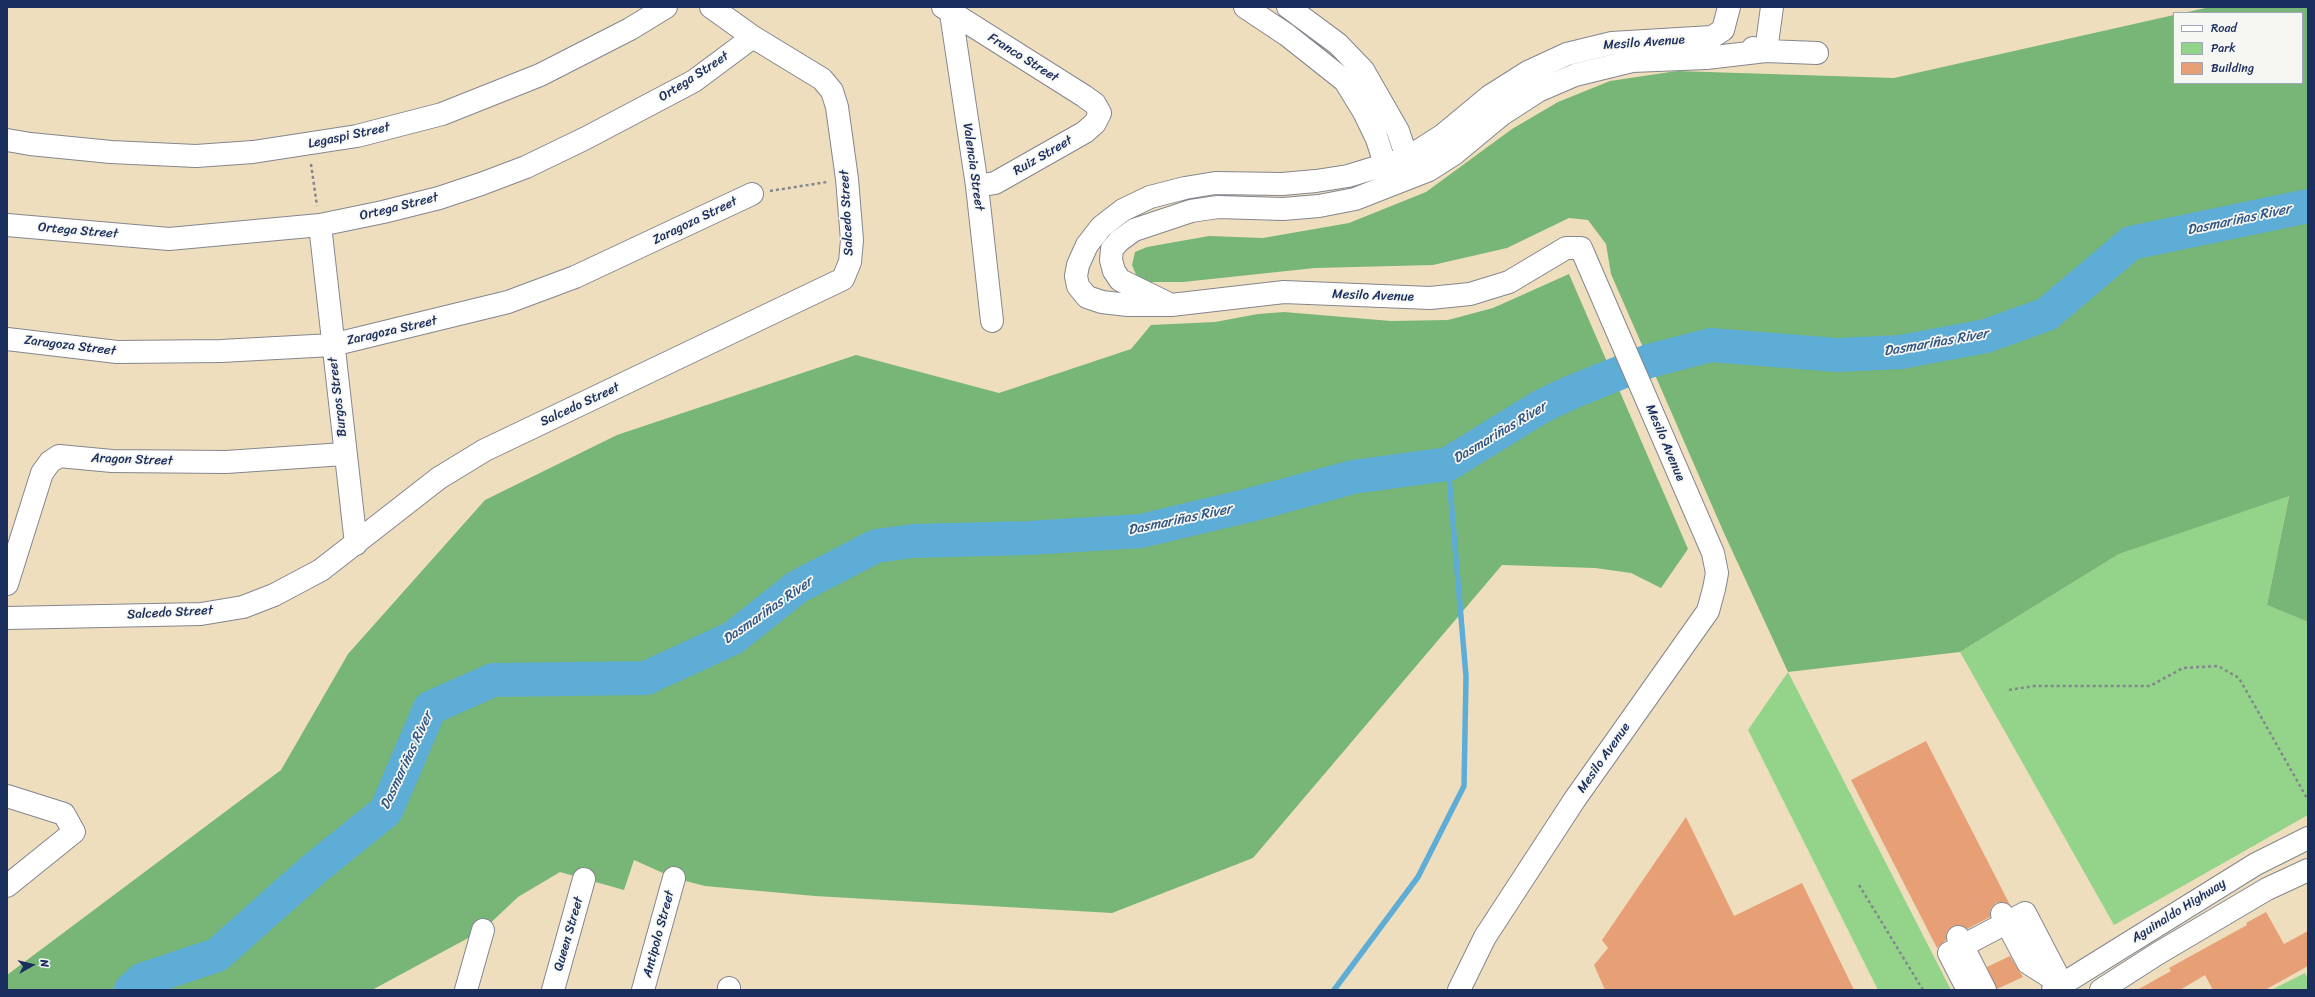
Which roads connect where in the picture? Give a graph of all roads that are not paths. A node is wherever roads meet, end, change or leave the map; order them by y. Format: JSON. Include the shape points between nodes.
{"nodes":[{"id":1,"x":666,"y":7,"type":"edge"},
{"id":2,"x":711,"y":7,"type":"edge"},
{"id":3,"x":1245,"y":7,"type":"edge"},
{"id":4,"x":1288,"y":7,"type":"edge"},
{"id":5,"x":1729,"y":7,"type":"edge"},
{"id":6,"x":1772,"y":7,"type":"edge"},
{"id":7,"x":947,"y":10,"type":"edge"},
{"id":8,"x":753,"y":37,"type":"junction"},
{"id":9,"x":1704,"y":38,"type":"junction"},
{"id":10,"x":1766,"y":51,"type":"junction"},
{"id":11,"x":1817,"y":53,"type":"dead end"},
{"id":12,"x":1100,"y":113,"type":"joint"},
{"id":13,"x":7,"y":140,"type":"edge"},
{"id":14,"x":1407,"y":158,"type":"junction"},
{"id":15,"x":1385,"y":164,"type":"junction"},
{"id":16,"x":1401,"y":182,"type":"junction"},
{"id":17,"x":977,"y":186,"type":"junction"},
{"id":18,"x":752,"y":194,"type":"road end"},
{"id":19,"x":7,"y":225,"type":"edge"},
{"id":20,"x":320,"y":225,"type":"junction"},
{"id":21,"x":1171,"y":306,"type":"junction"},
{"id":22,"x":992,"y":321,"type":"dead end"},
{"id":23,"x":7,"y":339,"type":"edge"},
{"id":24,"x":332,"y":345,"type":"junction"},
{"id":25,"x":344,"y":454,"type":"junction"},
{"id":26,"x":356,"y":544,"type":"junction"},
{"id":27,"x":7,"y":584,"type":"edge"},
{"id":28,"x":7,"y":618,"type":"edge"},
{"id":29,"x":7,"y":796,"type":"edge"},
{"id":30,"x":2308,"y":838,"type":"edge"},
{"id":31,"x":2308,"y":870,"type":"edge"},
{"id":32,"x":674,"y":878,"type":"dead end"},
{"id":33,"x":584,"y":879,"type":"dead end"},
{"id":34,"x":7,"y":886,"type":"edge"},
{"id":35,"x":482,"y":930,"type":"dead end"},
{"id":36,"x":1958,"y":937,"type":"dead end"},
{"id":37,"x":2060,"y":988,"type":"edge"},
{"id":38,"x":466,"y":990,"type":"edge"},
{"id":39,"x":553,"y":990,"type":"edge"},
{"id":40,"x":643,"y":990,"type":"edge"},
{"id":41,"x":1459,"y":990,"type":"edge"},
{"id":42,"x":1968,"y":990,"type":"edge"},
{"id":43,"x":1985,"y":990,"type":"edge"},
{"id":44,"x":2101,"y":990,"type":"edge"}],
"edges":[{"from":1,"to":13,"type":"street","name":"Legaspi Street","via":[[624,32],[540,75],[442,114],[357,136],[309,145],[196,156],[111,152]]},
{"from":2,"to":8,"type":"street","name":"Salcedo Street"},
{"from":3,"to":15,"type":"street","via":[[1287,35],[1345,81],[1364,112]]},
{"from":4,"to":14,"type":"street","via":[[1338,44],[1363,70],[1395,125]]},
{"from":5,"to":9,"type":"street","name":"Mesilo Avenue","via":[[1723,30],[1718,35]]},
{"from":6,"to":10,"type":"street"},
{"from":7,"to":12,"type":"street","name":"Franco Street","via":[[1084,96],[1095,104]]},
{"from":7,"to":17,"type":"street","name":"Valencia Street"},
{"from":8,"to":20,"type":"street","name":"Ortega Street","via":[[682,88],[526,167],[439,198]]},
{"from":8,"to":26,"type":"street","name":"Salcedo Street","via":[[822,79],[832,91],[837,107],[847,179],[852,240],[850,262],[843,280],[486,450],[439,478]]},
{"from":9,"to":10,"type":"street","name":"Mesilo Avenue"},
{"from":9,"to":14,"type":"street","name":"Mesilo Avenue","via":[[1612,43],[1567,54],[1528,72],[1490,96],[1443,135]]},
{"from":10,"to":11,"type":"street","name":"Mesilo Avenue"},
{"from":10,"to":16,"type":"street","name":"Mesilo Avenue","via":[[1706,58],[1632,60],[1575,75],[1538,91],[1501,116],[1454,154],[1429,170]]},
{"from":12,"to":17,"type":"street","name":"Ruiz Street","via":[[1095,123],[1085,132],[995,184]]},
{"from":14,"to":15,"type":"street","name":"Mesilo Avenue"},
{"from":14,"to":16,"type":"street"},
{"from":15,"to":16,"type":"street"},
{"from":15,"to":21,"type":"street","name":"Mesilo Avenue","via":[[1348,176],[1316,181],[1282,184],[1215,183],[1184,188],[1150,197],[1123,210],[1101,228],[1087,245],[1078,265],[1078,286],[1088,297],[1102,302]]},
{"from":16,"to":21,"type":"street","name":"Mesilo Avenue","via":[[1355,200],[1283,209],[1218,207],[1191,211],[1134,230],[1112,249],[1114,271],[1120,280]]},
{"from":17,"to":22,"type":"street","name":"Valencia Street"},
{"from":18,"to":24,"type":"street","name":"Zaragoza Street","via":[[575,277],[508,302]]},
{"from":19,"to":20,"type":"street","name":"Ortega Street","via":[[170,239]]},
{"from":20,"to":24,"type":"street","name":"Burgos Street"},
{"from":21,"to":41,"type":"street","name":"Mesilo Avenue","via":[[1284,292],[1430,298],[1470,294],[1508,282],[1566,248],[1581,248],[1708,541],[1717,572],[1708,612],[1575,799],[1485,937]]},
{"from":23,"to":24,"type":"street","name":"Zaragoza Street","via":[[117,352],[221,351]]},
{"from":24,"to":25,"type":"street","name":"Burgos Street"},
{"from":25,"to":26,"type":"street","name":"Burgos Street"},
{"from":25,"to":27,"type":"street","name":"Aragon Street","via":[[226,462],[112,461],[59,456],[50,462],[42,473]]},
{"from":26,"to":28,"type":"street","name":"Salcedo Street","via":[[321,570],[274,595],[243,607],[202,614]]},
{"from":29,"to":34,"type":"street","via":[[64,814],[74,832]]},
{"from":30,"to":37,"type":"street","name":"Aguinaldo Highway","via":[[2256,864]]},
{"from":31,"to":44,"type":"street","name":"Aguinaldo Highway","via":[[2267,889]]},
{"from":32,"to":40,"type":"street","name":"Antipolo Street"},
{"from":33,"to":39,"type":"street","name":"Queen Street"},
{"from":35,"to":38,"type":"street"},
{"from":36,"to":43,"type":"street"},
{"from":37,"to":42,"type":"street","via":[[2025,913],[1949,953]]}]}
